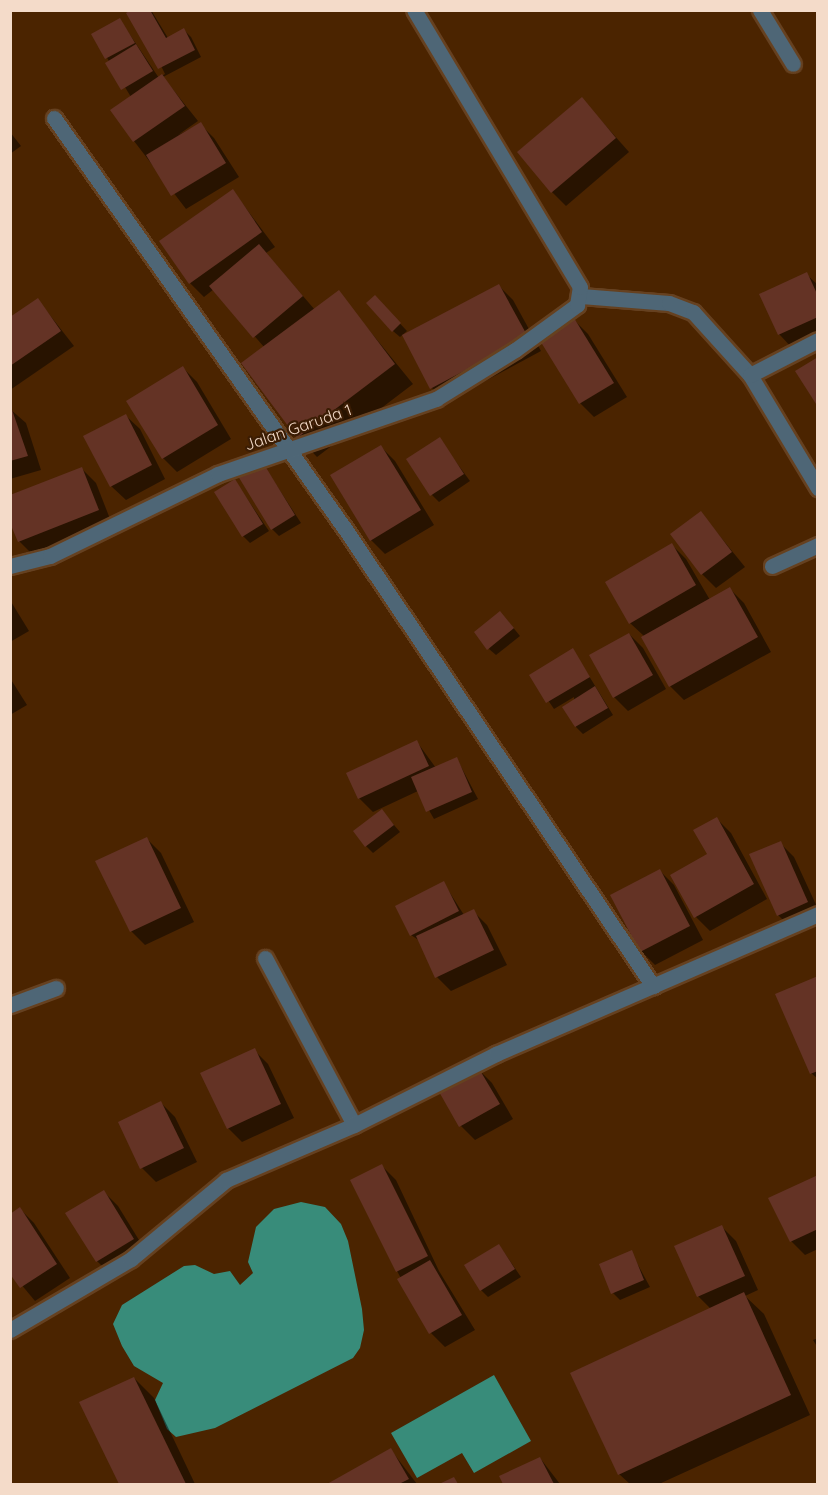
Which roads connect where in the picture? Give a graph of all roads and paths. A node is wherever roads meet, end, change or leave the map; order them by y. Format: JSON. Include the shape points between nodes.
{"nodes":[{"id":1,"x":414,"y":10,"type":"edge"},
{"id":2,"x":760,"y":10,"type":"edge"},
{"id":3,"x":793,"y":64,"type":"dead end"},
{"id":4,"x":54,"y":118,"type":"dead end"},
{"id":5,"x":580,"y":291,"type":"junction"},
{"id":6,"x":818,"y":340,"type":"edge"},
{"id":7,"x":750,"y":375,"type":"junction"},
{"id":8,"x":286,"y":448,"type":"junction"},
{"id":9,"x":818,"y":488,"type":"edge"},
{"id":10,"x":818,"y":545,"type":"edge"},
{"id":11,"x":10,"y":566,"type":"edge"},
{"id":12,"x":772,"y":566,"type":"dead end"},
{"id":13,"x":818,"y":914,"type":"edge"},
{"id":14,"x":265,"y":958,"type":"dead end"},
{"id":15,"x":654,"y":986,"type":"junction"},
{"id":16,"x":56,"y":988,"type":"dead end"},
{"id":17,"x":10,"y":1005,"type":"edge"},
{"id":18,"x":354,"y":1125,"type":"junction"},
{"id":19,"x":10,"y":1330,"type":"edge"}],
"edges":[{"from":1,"to":5,"type":"street"},
{"from":2,"to":3,"type":"street"},
{"from":4,"to":8,"type":"street"},
{"from":5,"to":7,"type":"street","via":[[669,303],[693,312]]},
{"from":5,"to":8,"type":"street","name":"Jalan Garuda 1","via":[[577,305],[515,350],[436,399]]},
{"from":6,"to":7,"type":"street"},
{"from":7,"to":9,"type":"street"},
{"from":8,"to":11,"type":"street","name":"Jalan Garuda 1","via":[[218,474],[50,556]]},
{"from":8,"to":15,"type":"street","via":[[343,526]]},
{"from":10,"to":12,"type":"street"},
{"from":13,"to":15,"type":"street"},
{"from":14,"to":18,"type":"street"},
{"from":15,"to":18,"type":"street","via":[[496,1054]]},
{"from":16,"to":17,"type":"street"},
{"from":18,"to":19,"type":"street","via":[[226,1180],[131,1259]]}]}
